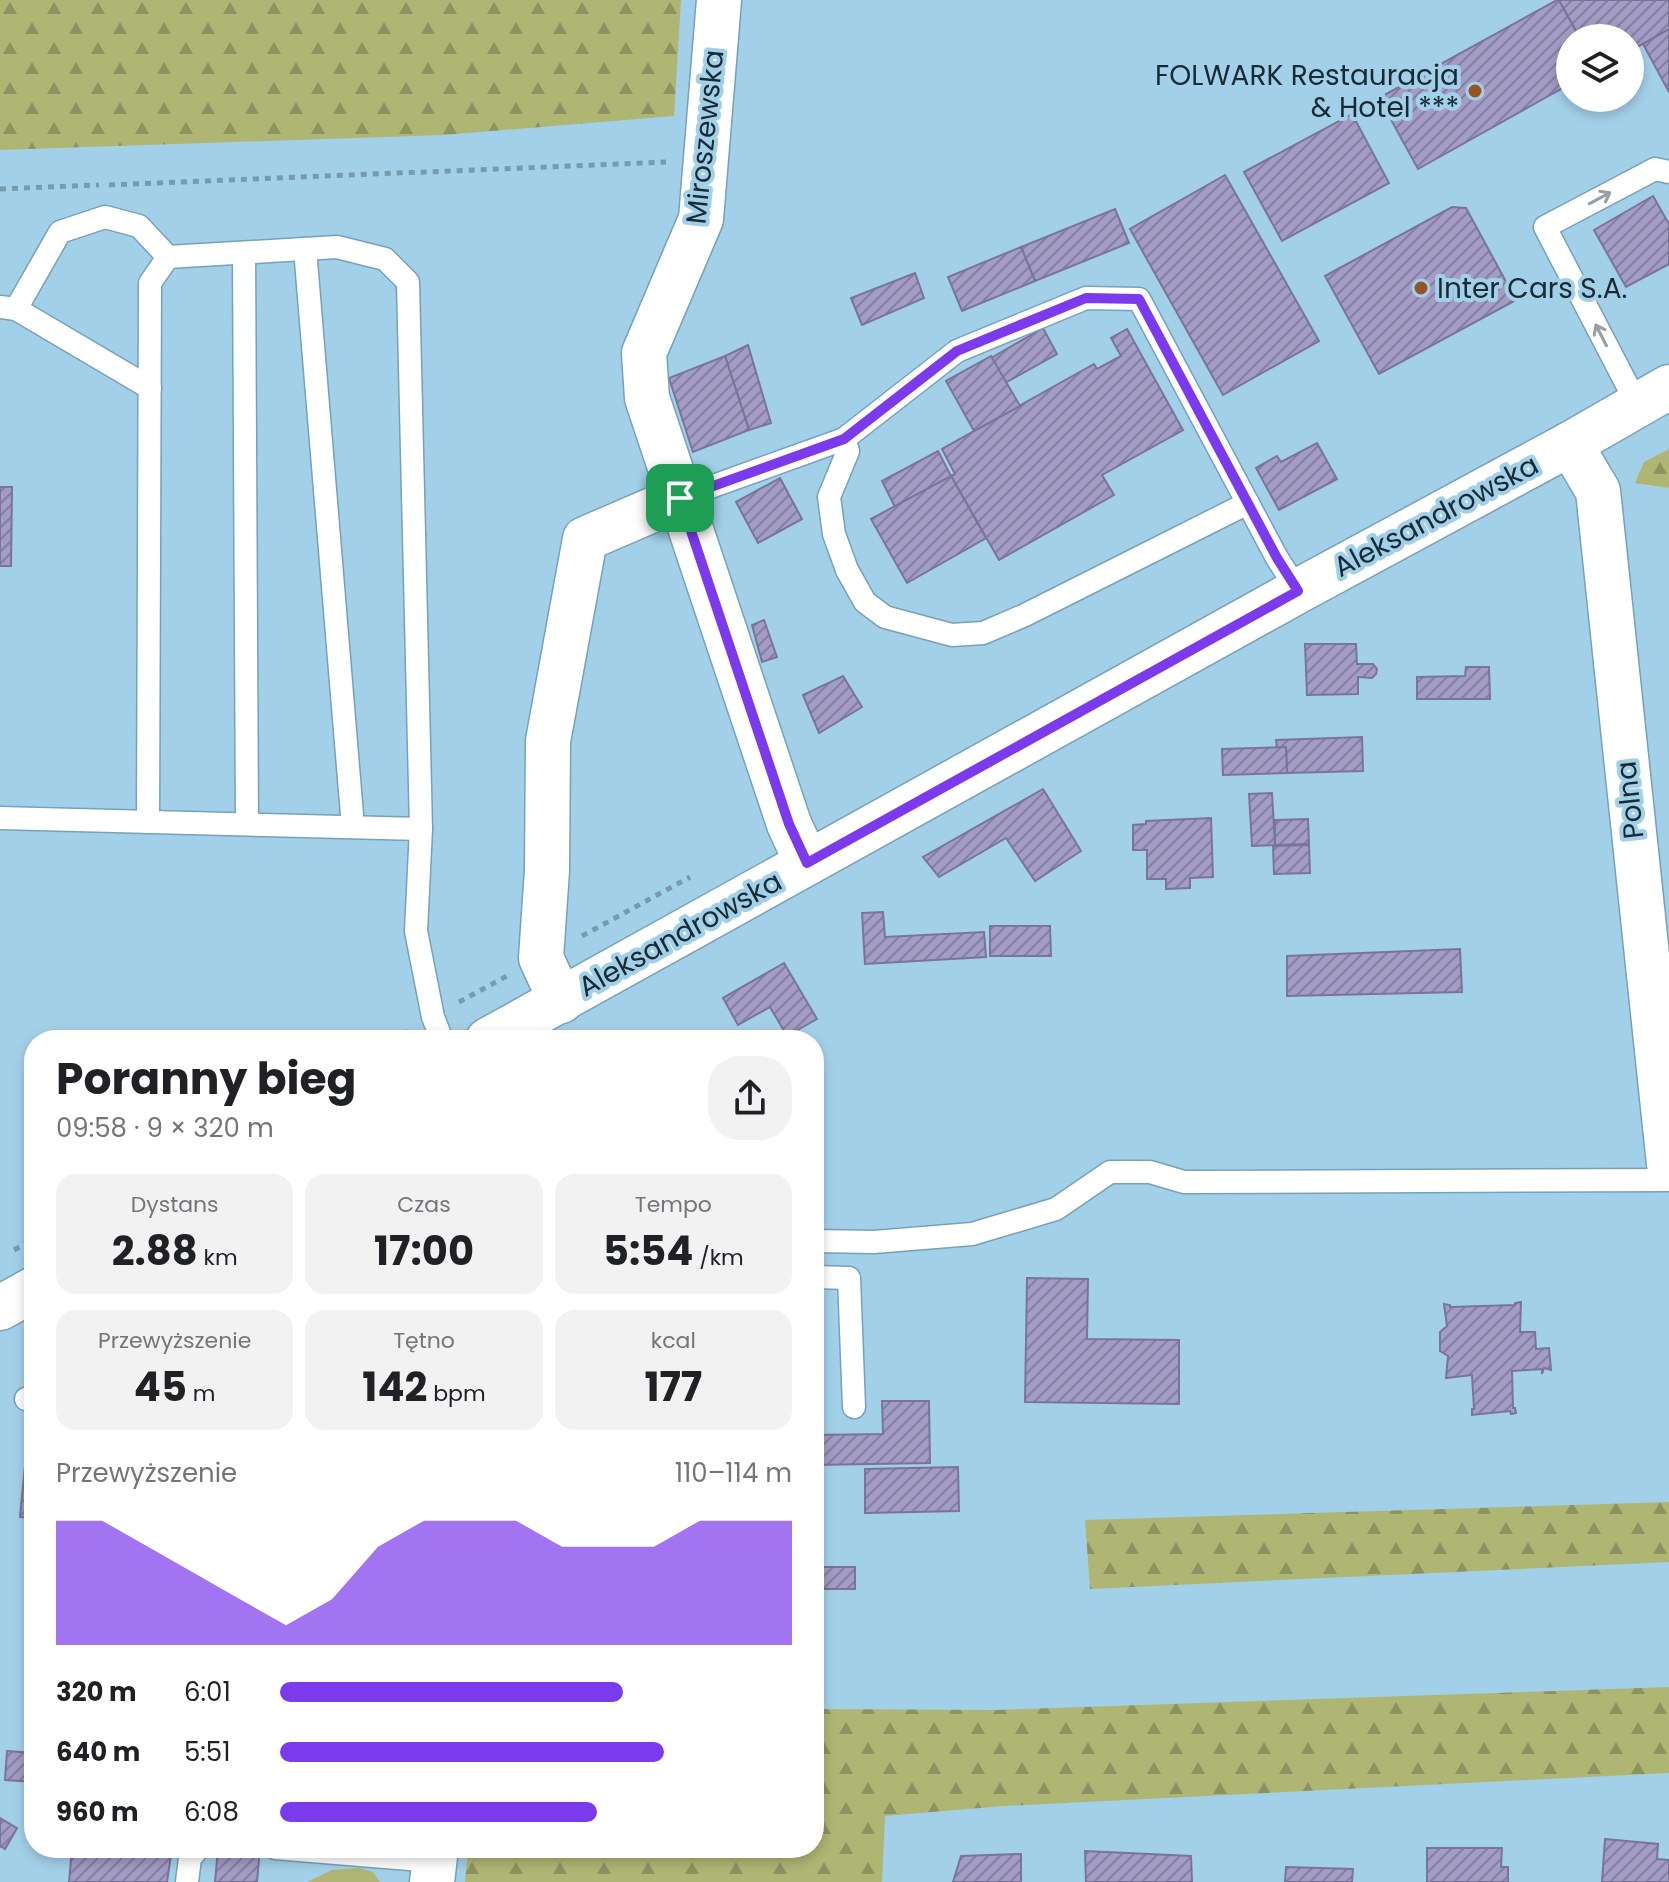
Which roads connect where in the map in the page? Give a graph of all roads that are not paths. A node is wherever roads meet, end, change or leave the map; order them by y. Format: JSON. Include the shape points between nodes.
{"nodes":[{"id":1,"x":719,"y":0,"type":"edge"},
{"id":2,"x":1669,"y":172,"type":"edge"},
{"id":3,"x":305,"y":249,"type":"junction"},
{"id":4,"x":244,"y":253,"type":"junction"},
{"id":5,"x":168,"y":257,"type":"junction"},
{"id":6,"x":8,"y":308,"type":"edge"},
{"id":7,"x":150,"y":388,"type":"junction"},
{"id":8,"x":1653,"y":396,"type":"edge"},
{"id":9,"x":844,"y":439,"type":"junction"},
{"id":10,"x":1570,"y":444,"type":"junction"},
{"id":11,"x":680,"y":498,"type":"junction"},
{"id":12,"x":1248,"y":503,"type":"junction"},
{"id":13,"x":1298,"y":591,"type":"junction"},
{"id":14,"x":0,"y":818,"type":"edge"},
{"id":15,"x":148,"y":822,"type":"junction"},
{"id":16,"x":247,"y":824,"type":"junction"},
{"id":17,"x":353,"y":827,"type":"junction"},
{"id":18,"x":421,"y":829,"type":"junction"},
{"id":19,"x":807,"y":863,"type":"junction"},
{"id":20,"x":561,"y":1001,"type":"junction"},
{"id":21,"x":438,"y":1030,"type":"edge"},
{"id":22,"x":507,"y":1030,"type":"edge"},
{"id":23,"x":1669,"y":1164,"type":"edge"},
{"id":24,"x":1669,"y":1180,"type":"edge"},
{"id":25,"x":824,"y":1241,"type":"edge"},
{"id":26,"x":824,"y":1277,"type":"edge"},
{"id":27,"x":24,"y":1295,"type":"edge"},
{"id":28,"x":0,"y":1308,"type":"edge"},
{"id":29,"x":854,"y":1407,"type":"dead end"},
{"id":30,"x":190,"y":1858,"type":"edge"},
{"id":31,"x":374,"y":1858,"type":"edge"},
{"id":32,"x":434,"y":1864,"type":"edge"},
{"id":33,"x":187,"y":1882,"type":"edge"}],
"edges":[{"from":1,"to":11,"type":"street","name":"Miroszewska","via":[[701,219],[644,353],[647,398]]},
{"from":8,"to":2,"type":"lane","one_way":true,"via":[[1545,227],[1655,169]]},
{"from":3,"to":4,"type":"lane"},
{"from":3,"to":17,"type":"lane"},
{"from":3,"to":18,"type":"lane","via":[[337,247],[385,259],[408,282]]},
{"from":4,"to":5,"type":"lane"},
{"from":4,"to":16,"type":"lane"},
{"from":5,"to":6,"type":"lane","via":[[139,226],[105,217],[60,232]]},
{"from":5,"to":7,"type":"lane","via":[[150,283]]},
{"from":6,"to":7,"type":"lane"},
{"from":7,"to":15,"type":"lane"},
{"from":8,"to":10,"type":"street","name":"Aleksandrowska"},
{"from":9,"to":11,"type":"lane"},
{"from":9,"to":12,"type":"lane","via":[[957,351],[1086,298],[1139,299]]},
{"from":9,"to":12,"type":"lane","via":[[848,451],[829,497],[834,534],[847,570],[865,602],[885,617],[952,635],[983,633],[1025,615]]},
{"from":10,"to":13,"type":"street","name":"Aleksandrowska"},
{"from":10,"to":23,"type":"street","name":"Polna","via":[[1598,491]]},
{"from":11,"to":19,"type":"street","name":"Miroszewska","via":[[789,824]]},
{"from":11,"to":20,"type":"street","via":[[585,539],[548,741],[541,958]]},
{"from":12,"to":13,"type":"lane"},
{"from":13,"to":19,"type":"street","name":"Aleksandrowska"},
{"from":14,"to":15,"type":"lane"},
{"from":15,"to":16,"type":"lane"},
{"from":16,"to":17,"type":"lane"},
{"from":17,"to":18,"type":"lane"},
{"from":18,"to":21,"type":"lane","via":[[416,931]]},
{"from":19,"to":20,"type":"street","name":"Aleksandrowska"},
{"from":20,"to":22,"type":"street","name":"Aleksandrowska"},
{"from":24,"to":25,"type":"lane","via":[[1184,1182],[1150,1172],[1110,1172],[1056,1209],[972,1234]]},
{"from":26,"to":29,"type":"lane","via":[[849,1278]]},
{"from":27,"to":28,"type":"street"},
{"from":30,"to":33,"type":"lane"},
{"from":31,"to":32,"type":"lane"}]}
